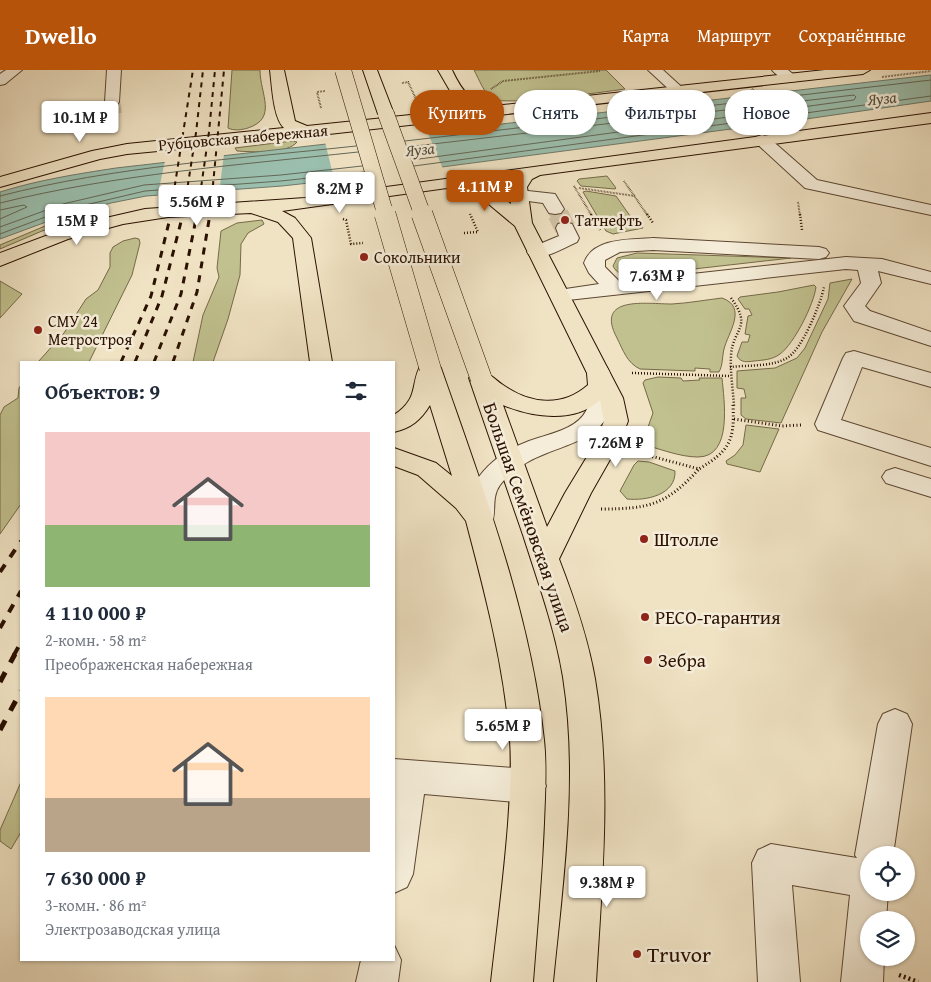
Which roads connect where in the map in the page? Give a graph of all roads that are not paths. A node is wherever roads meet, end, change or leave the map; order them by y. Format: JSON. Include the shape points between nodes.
{"nodes":[{"id":1,"x":15,"y":70,"type":"edge"},
{"id":2,"x":114,"y":70,"type":"edge"},
{"id":3,"x":277,"y":70,"type":"edge"},
{"id":4,"x":343,"y":70,"type":"edge"},
{"id":5,"x":370,"y":70,"type":"edge"},
{"id":6,"x":444,"y":70,"type":"edge"},
{"id":7,"x":655,"y":70,"type":"edge"},
{"id":8,"x":863,"y":70,"type":"edge"},
{"id":9,"x":785,"y":74,"type":"edge"},
{"id":10,"x":0,"y":81,"type":"edge"},
{"id":11,"x":453,"y":90,"type":"edge"},
{"id":12,"x":678,"y":90,"type":"edge"},
{"id":13,"x":685,"y":90,"type":"edge"},
{"id":14,"x":607,"y":99,"type":"edge"},
{"id":15,"x":112,"y":102,"type":"tunnel mouth"},
{"id":16,"x":504,"y":111,"type":"edge"},
{"id":17,"x":284,"y":112,"type":"junction"},
{"id":18,"x":931,"y":118,"type":"edge"},
{"id":19,"x":410,"y":120,"type":"edge"},
{"id":20,"x":311,"y":131,"type":"junction"},
{"id":21,"x":235,"y":138,"type":"junction"},
{"id":22,"x":762,"y":140,"type":"junction"},
{"id":23,"x":537,"y":170,"type":"junction"},
{"id":24,"x":0,"y":182,"type":"edge"},
{"id":25,"x":432,"y":184,"type":"junction"},
{"id":26,"x":520,"y":195,"type":"junction"},
{"id":27,"x":352,"y":196,"type":"junction"},
{"id":28,"x":243,"y":208,"type":"junction"},
{"id":29,"x":555,"y":210,"type":"tunnel mouth"},
{"id":30,"x":931,"y":210,"type":"edge"},
{"id":31,"x":523,"y":223,"type":"junction"},
{"id":32,"x":565,"y":228,"type":"dead end"},
{"id":33,"x":302,"y":238,"type":"junction"},
{"id":34,"x":537,"y":252,"type":"junction"},
{"id":35,"x":0,"y":260,"type":"edge"},
{"id":36,"x":874,"y":264,"type":"junction"},
{"id":37,"x":931,"y":278,"type":"edge"},
{"id":38,"x":614,"y":288,"type":"junction"},
{"id":39,"x":559,"y":295,"type":"junction"},
{"id":40,"x":931,"y":339,"type":"edge"},
{"id":41,"x":321,"y":361,"type":"edge"},
{"id":42,"x":598,"y":371,"type":"junction"},
{"id":43,"x":481,"y":378,"type":"junction"},
{"id":44,"x":431,"y":379,"type":"junction"},
{"id":45,"x":931,"y":380,"type":"edge"},
{"id":46,"x":395,"y":424,"type":"edge"},
{"id":47,"x":395,"y":457,"type":"edge"},
{"id":48,"x":931,"y":457,"type":"edge"},
{"id":49,"x":510,"y":461,"type":"junction"},
{"id":50,"x":895,"y":477,"type":"dead end"},
{"id":51,"x":931,"y":488,"type":"edge"},
{"id":52,"x":480,"y":521,"type":"junction"},
{"id":53,"x":545,"y":559,"type":"junction"},
{"id":54,"x":896,"y":724,"type":"dead end"},
{"id":55,"x":401,"y":776,"type":"edge"},
{"id":56,"x":528,"y":786,"type":"junction"},
{"id":57,"x":876,"y":846,"type":"edge"},
{"id":58,"x":395,"y":860,"type":"edge"},
{"id":59,"x":860,"y":878,"type":"edge"},
{"id":60,"x":868,"y":901,"type":"edge"},
{"id":61,"x":380,"y":961,"type":"edge"},
{"id":62,"x":377,"y":982,"type":"edge"},
{"id":63,"x":512,"y":982,"type":"edge"},
{"id":64,"x":575,"y":982,"type":"edge"},
{"id":65,"x":779,"y":982,"type":"edge"},
{"id":66,"x":862,"y":982,"type":"edge"}],
"edges":[{"from":1,"to":10,"type":"street"},
{"from":2,"to":15,"type":"street"},
{"from":3,"to":17,"type":"main road"},
{"from":4,"to":44,"type":"main road","bridge":true},
{"from":5,"to":43,"type":"main road","name":"Большая Семёновская улица","bridge":true},
{"from":6,"to":11,"type":"main road"},
{"from":7,"to":12,"type":"street"},
{"from":8,"to":9,"type":"main road","name":"Рубцовская набережная"},
{"from":9,"to":13,"type":"main road","name":"Рубцовская набережная"},
{"from":14,"to":16,"type":"main road","name":"Рубцовская набережная"},
{"from":17,"to":20,"type":"main road","via":[[293,128]]},
{"from":17,"to":21,"type":"main road","via":[[278,125]]},
{"from":18,"to":22,"type":"main road"},
{"from":19,"to":20,"type":"main road","name":"Рубцовская набережная"},
{"from":20,"to":21,"type":"main road","name":"Рубцовская набережная"},
{"from":21,"to":24,"type":"main road","name":"Рубцовская набережная","via":[[98,154]]},
{"from":22,"to":23,"type":"main road"},
{"from":22,"to":30,"type":"street","via":[[811,184]]},
{"from":23,"to":25,"type":"main road"},
{"from":23,"to":26,"type":"main road","via":[[520,182]]},
{"from":25,"to":27,"type":"main road"},
{"from":25,"to":31,"type":"main road","via":[[455,185],[486,194]]},
{"from":26,"to":29,"type":"street","via":[[549,198]]},
{"from":26,"to":31,"type":"main road"},
{"from":27,"to":28,"type":"main road"},
{"from":27,"to":33,"type":"main road","via":[[319,211],[306,224]]},
{"from":28,"to":33,"type":"main road","via":[[284,218],[294,225]]},
{"from":28,"to":35,"type":"main road","via":[[122,218],[76,229]]},
{"from":31,"to":34,"type":"main road"},
{"from":32,"to":34,"type":"street","via":[[570,238]]},
{"from":33,"to":41,"type":"main road"},
{"from":34,"to":39,"type":"main road"},
{"from":36,"to":37,"type":"street"},
{"from":36,"to":38,"type":"street","via":[[821,265]]},
{"from":36,"to":38,"type":"street","via":[[789,250],[638,244],[616,247],[596,257],[596,269]]},
{"from":36,"to":40,"type":"street","via":[[870,283],[854,306],[862,316]]},
{"from":38,"to":39,"type":"street"},
{"from":39,"to":42,"type":"main road"},
{"from":42,"to":43,"type":"main road","via":[[600,387],[590,398],[567,407],[530,407],[507,400]]},
{"from":42,"to":49,"type":"street","via":[[604,397],[596,417],[566,438],[536,447]]},
{"from":42,"to":53,"type":"main road","via":[[611,398],[616,421]]},
{"from":43,"to":49,"type":"main road","name":"Большая Семёновская улица"},
{"from":44,"to":46,"type":"main road","via":[[420,405],[410,417]]},
{"from":44,"to":52,"type":"main road"},
{"from":45,"to":48,"type":"street","via":[[854,358],[827,424]]},
{"from":47,"to":52,"type":"main road","via":[[428,469],[442,479]]},
{"from":49,"to":52,"type":"street","via":[[490,479],[480,498]]},
{"from":49,"to":53,"type":"main road","name":"Большая Семёновская улица"},
{"from":50,"to":51,"type":"street"},
{"from":52,"to":56,"type":"main road","via":[[508,622],[519,681],[527,741]]},
{"from":53,"to":64,"type":"main road","name":"Большая Семёновская улица","via":[[570,637],[582,697],[586,742],[586,831]]},
{"from":54,"to":57,"type":"street"},
{"from":55,"to":56,"type":"street"},
{"from":55,"to":58,"type":"street"},
{"from":56,"to":63,"type":"main road"},
{"from":59,"to":65,"type":"street","via":[[771,863]]},
{"from":60,"to":66,"type":"street"},
{"from":61,"to":62,"type":"street"}]}
